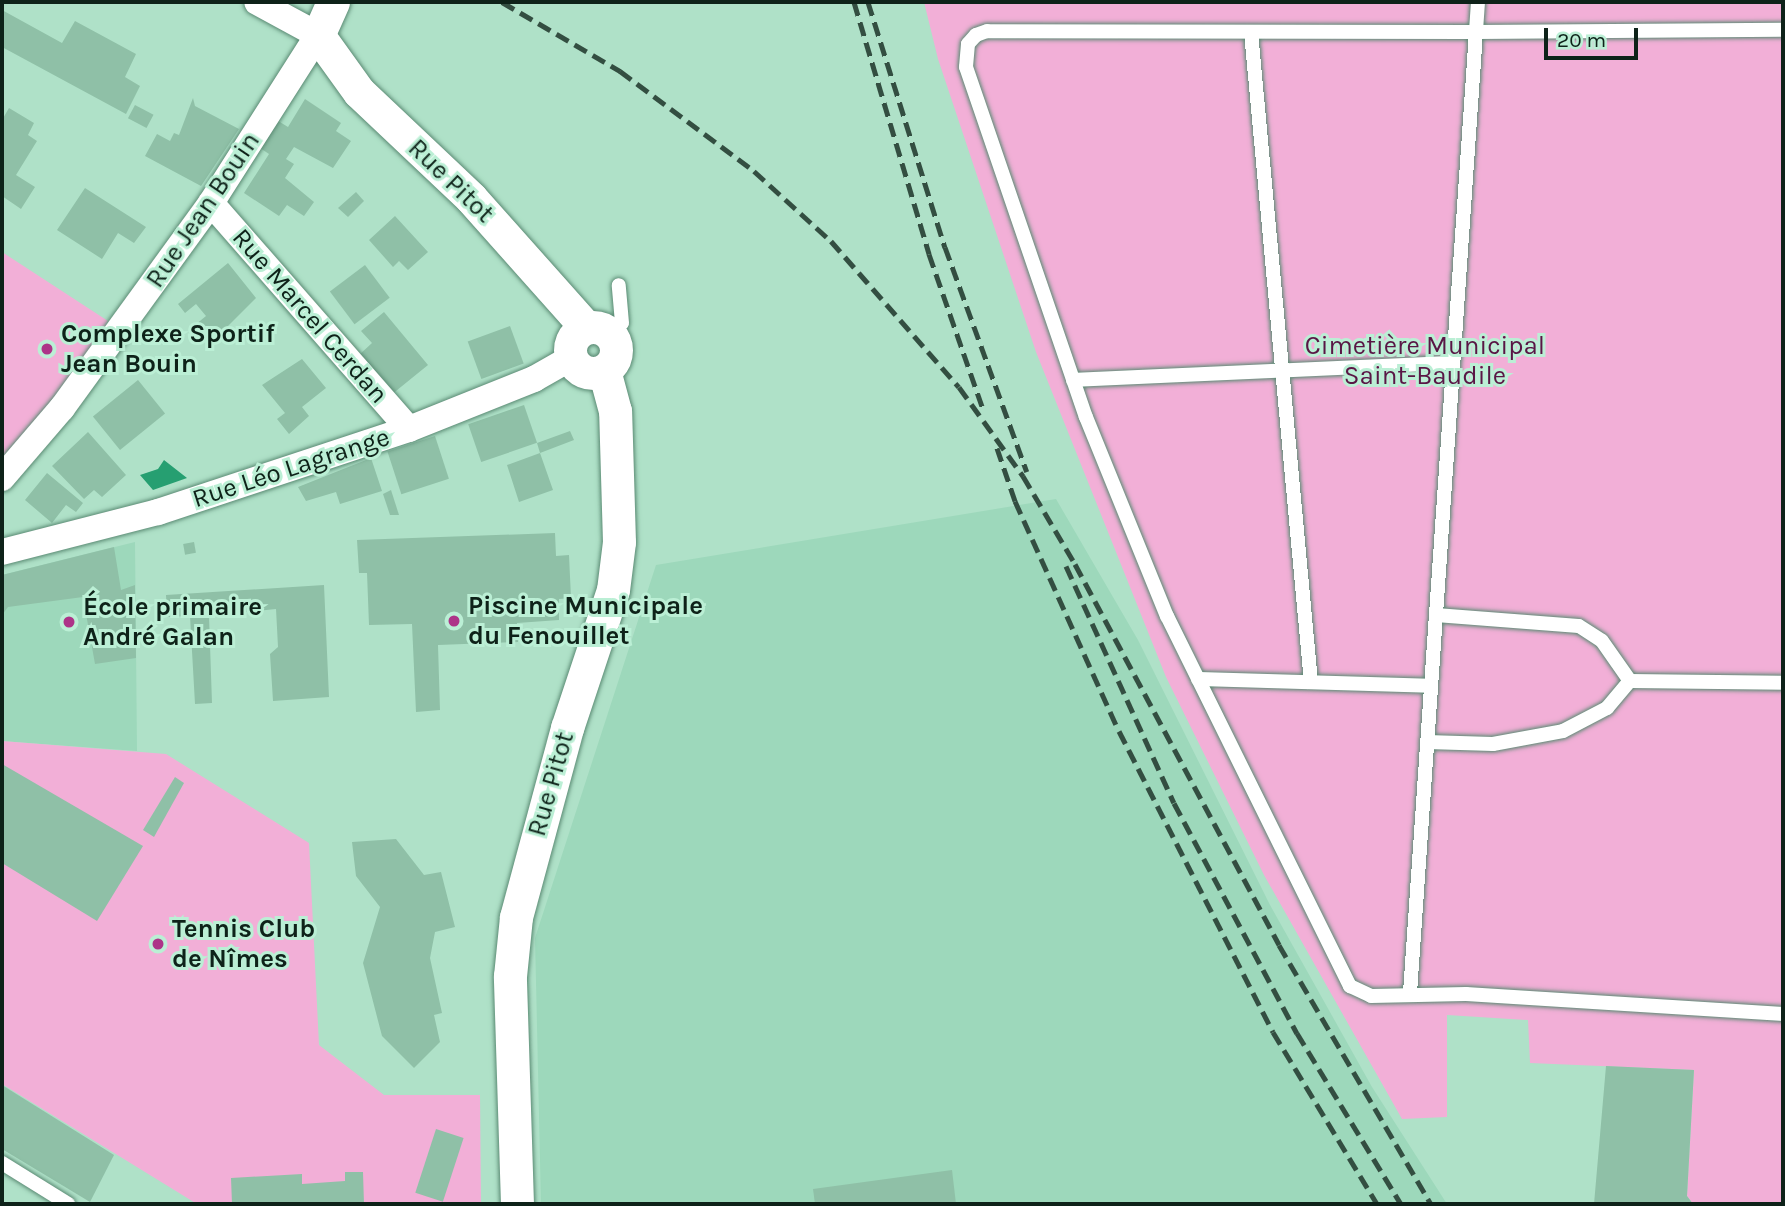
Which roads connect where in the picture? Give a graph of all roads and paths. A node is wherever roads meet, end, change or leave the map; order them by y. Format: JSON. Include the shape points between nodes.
{"nodes":[{"id":1,"x":257,"y":2,"type":"edge"},
{"id":2,"x":333,"y":2,"type":"edge"},
{"id":3,"x":1478,"y":2,"type":"edge"},
{"id":4,"x":1783,"y":30,"type":"edge"},
{"id":5,"x":1251,"y":32,"type":"junction"},
{"id":6,"x":1476,"y":32,"type":"junction"},
{"id":7,"x":318,"y":35,"type":"junction"},
{"id":8,"x":211,"y":203,"type":"junction"},
{"id":9,"x":619,"y":285,"type":"dead end"},
{"id":10,"x":597,"y":329,"type":"junction"},
{"id":11,"x":571,"y":358,"type":"junction"},
{"id":12,"x":1453,"y":363,"type":"junction"},
{"id":13,"x":604,"y":370,"type":"junction"},
{"id":14,"x":1282,"y":370,"type":"junction"},
{"id":15,"x":1073,"y":380,"type":"junction"},
{"id":16,"x":409,"y":429,"type":"junction"},
{"id":17,"x":2,"y":478,"type":"edge"},
{"id":18,"x":2,"y":552,"type":"edge"},
{"id":19,"x":1436,"y":615,"type":"junction"},
{"id":20,"x":1198,"y":679,"type":"junction"},
{"id":21,"x":1630,"y":681,"type":"junction"},
{"id":22,"x":1311,"y":682,"type":"junction"},
{"id":23,"x":1783,"y":683,"type":"edge"},
{"id":24,"x":1431,"y":686,"type":"junction"},
{"id":25,"x":1427,"y":742,"type":"junction"},
{"id":26,"x":1410,"y":993,"type":"junction"},
{"id":27,"x":1783,"y":1014,"type":"edge"},
{"id":28,"x":2,"y":1163,"type":"edge"},
{"id":29,"x":68,"y":1204,"type":"edge"},
{"id":30,"x":517,"y":1204,"type":"edge"}],
"edges":[{"from":1,"to":7,"type":"street"},
{"from":2,"to":7,"type":"street"},
{"from":3,"to":6,"type":"lane"},
{"from":4,"to":6,"type":"lane"},
{"from":5,"to":6,"type":"lane"},
{"from":5,"to":14,"type":"lane"},
{"from":5,"to":15,"type":"lane","via":[[987,31],[968,44],[966,67]]},
{"from":6,"to":12,"type":"lane"},
{"from":7,"to":8,"type":"street","name":"Rue Jean Bouin"},
{"from":7,"to":10,"type":"street","name":"Rue Pitot","via":[[359,92],[471,198]]},
{"from":8,"to":16,"type":"street","name":"Rue Marcel Cerdan"},
{"from":8,"to":17,"type":"street","name":"Rue Jean Bouin","via":[[62,408]]},
{"from":9,"to":10,"type":"lane","via":[[622,323]]},
{"from":10,"to":11,"type":"street","via":[[570,343]]},
{"from":10,"to":13,"type":"street","name":"Rue Pitot","via":[[616,352]]},
{"from":11,"to":13,"type":"street","via":[[589,373]]},
{"from":11,"to":16,"type":"street","name":"Rue Léo Lagrange","via":[[534,379]]},
{"from":12,"to":14,"type":"lane"},
{"from":12,"to":19,"type":"lane"},
{"from":13,"to":30,"type":"street","name":"Rue Pitot","via":[[615,411],[619,542],[613,590],[564,740],[516,917],[510,976]]},
{"from":14,"to":15,"type":"lane"},
{"from":14,"to":22,"type":"lane"},
{"from":15,"to":20,"type":"lane","via":[[1167,616]]},
{"from":16,"to":18,"type":"street","name":"Rue Léo Lagrange","via":[[158,512]]},
{"from":19,"to":21,"type":"lane","via":[[1579,626],[1602,641]]},
{"from":19,"to":24,"type":"lane"},
{"from":20,"to":22,"type":"lane"},
{"from":20,"to":26,"type":"lane","via":[[1350,986],[1371,996]]},
{"from":21,"to":23,"type":"lane"},
{"from":21,"to":25,"type":"lane","via":[[1607,708],[1563,731],[1493,744]]},
{"from":22,"to":24,"type":"lane"},
{"from":24,"to":25,"type":"lane"},
{"from":25,"to":26,"type":"lane"},
{"from":26,"to":27,"type":"lane"},
{"from":28,"to":29,"type":"lane"}]}
